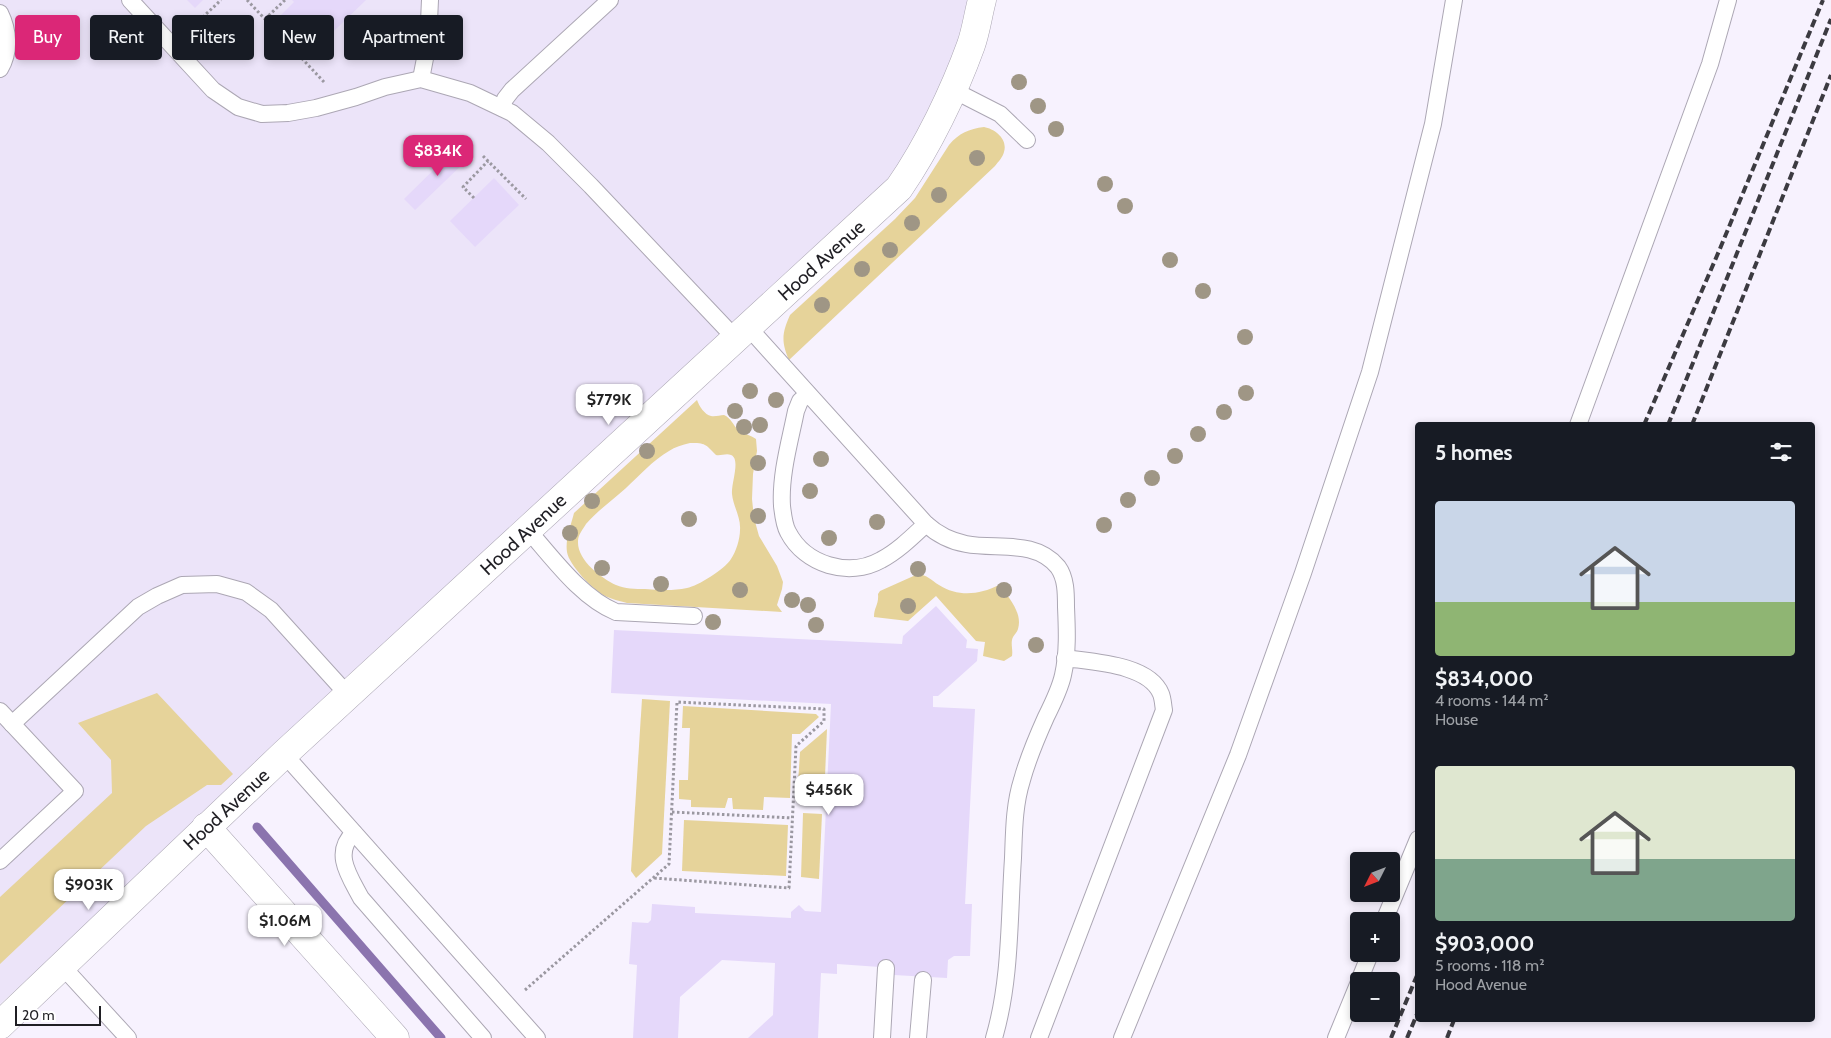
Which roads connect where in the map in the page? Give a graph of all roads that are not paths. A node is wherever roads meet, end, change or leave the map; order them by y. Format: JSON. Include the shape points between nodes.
{"nodes":[{"id":1,"x":130,"y":0,"type":"edge"},
{"id":2,"x":430,"y":0,"type":"edge"},
{"id":3,"x":610,"y":0,"type":"edge"},
{"id":4,"x":982,"y":0,"type":"edge"},
{"id":5,"x":1454,"y":0,"type":"edge"},
{"id":6,"x":1728,"y":0,"type":"edge"},
{"id":7,"x":0,"y":13,"type":"edge"},
{"id":8,"x":0,"y":69,"type":"edge"},
{"id":9,"x":421,"y":79,"type":"junction"},
{"id":10,"x":953,"y":90,"type":"junction"},
{"id":11,"x":502,"y":108,"type":"junction"},
{"id":12,"x":1026,"y":140,"type":"dead end"},
{"id":13,"x":742,"y":333,"type":"junction"},
{"id":14,"x":808,"y":394,"type":"junction"},
{"id":15,"x":1579,"y":422,"type":"edge"},
{"id":16,"x":926,"y":524,"type":"junction"},
{"id":17,"x":527,"y":530,"type":"junction"},
{"id":18,"x":694,"y":616,"type":"dead end"},
{"id":19,"x":1065,"y":658,"type":"junction"},
{"id":20,"x":348,"y":695,"type":"junction"},
{"id":21,"x":0,"y":710,"type":"edge"},
{"id":22,"x":12,"y":724,"type":"junction"},
{"id":23,"x":284,"y":754,"type":"junction"},
{"id":24,"x":206,"y":827,"type":"junction"},
{"id":25,"x":354,"y":833,"type":"junction"},
{"id":26,"x":1415,"y":846,"type":"edge"},
{"id":27,"x":0,"y":861,"type":"edge"},
{"id":28,"x":1388,"y":912,"type":"edge"},
{"id":29,"x":62,"y":966,"type":"junction"},
{"id":30,"x":886,"y":968,"type":"dead end"},
{"id":31,"x":923,"y":980,"type":"dead end"},
{"id":32,"x":1350,"y":1004,"type":"edge"},
{"id":33,"x":0,"y":1025,"type":"edge"},
{"id":34,"x":128,"y":1038,"type":"edge"},
{"id":35,"x":395,"y":1038,"type":"edge"},
{"id":36,"x":483,"y":1038,"type":"edge"},
{"id":37,"x":537,"y":1038,"type":"edge"},
{"id":38,"x":882,"y":1038,"type":"edge"},
{"id":39,"x":918,"y":1038,"type":"edge"},
{"id":40,"x":994,"y":1038,"type":"edge"},
{"id":41,"x":1039,"y":1038,"type":"edge"},
{"id":42,"x":1122,"y":1038,"type":"edge"},
{"id":43,"x":1336,"y":1038,"type":"edge"}],
"edges":[{"from":1,"to":9,"type":"lane","via":[[213,90],[238,108],[262,114],[288,113]]},
{"from":2,"to":9,"type":"lane","via":[[428,43]]},
{"from":3,"to":11,"type":"lane","via":[[512,90]]},
{"from":4,"to":10,"type":"street","name":"Hood Avenue","via":[[972,43]]},
{"from":5,"to":42,"type":"lane","via":[[1433,124],[1370,372],[1238,755]]},
{"from":6,"to":15,"type":"lane","via":[[1710,64]]},
{"from":7,"to":8,"type":"lane","via":[[7,41]]},
{"from":9,"to":11,"type":"lane","via":[[470,93]]},
{"from":10,"to":12,"type":"lane","via":[[1000,114]]},
{"from":10,"to":13,"type":"street","name":"Hood Avenue","via":[[899,188]]},
{"from":11,"to":13,"type":"lane","via":[[548,143]]},
{"from":13,"to":14,"type":"lane"},
{"from":13,"to":17,"type":"street","name":"Hood Avenue"},
{"from":14,"to":16,"type":"lane"},
{"from":14,"to":16,"type":"lane","via":[[796,411],[783,484],[784,519],[787,531],[797,545],[819,562],[832,567],[866,566],[894,552]]},
{"from":16,"to":19,"type":"lane","via":[[935,533],[957,542],[1026,548],[1050,558],[1063,576],[1066,591]]},
{"from":17,"to":18,"type":"lane","via":[[581,589],[604,607],[616,612]]},
{"from":17,"to":20,"type":"street","name":"Hood Avenue"},
{"from":19,"to":40,"type":"lane","via":[[1058,690],[1021,781],[1015,814],[1006,978]]},
{"from":19,"to":41,"type":"lane","via":[[1133,670],[1152,681],[1161,693],[1164,710]]},
{"from":20,"to":22,"type":"lane","via":[[271,610],[246,592],[217,584],[182,585],[138,607]]},
{"from":20,"to":23,"type":"street","name":"Hood Avenue"},
{"from":21,"to":22,"type":"lane"},
{"from":22,"to":27,"type":"lane","via":[[75,791]]},
{"from":23,"to":24,"type":"street","name":"Hood Avenue"},
{"from":23,"to":25,"type":"lane"},
{"from":24,"to":29,"type":"street","name":"Hood Avenue"},
{"from":24,"to":35,"type":"street"},
{"from":25,"to":36,"type":"lane","via":[[343,850],[346,871],[361,898]]},
{"from":25,"to":37,"type":"lane"},
{"from":26,"to":28,"type":"lane"},
{"from":29,"to":33,"type":"street","name":"Hood Avenue"},
{"from":29,"to":34,"type":"lane"},
{"from":30,"to":38,"type":"lane"},
{"from":31,"to":39,"type":"lane"},
{"from":32,"to":43,"type":"lane"}]}
